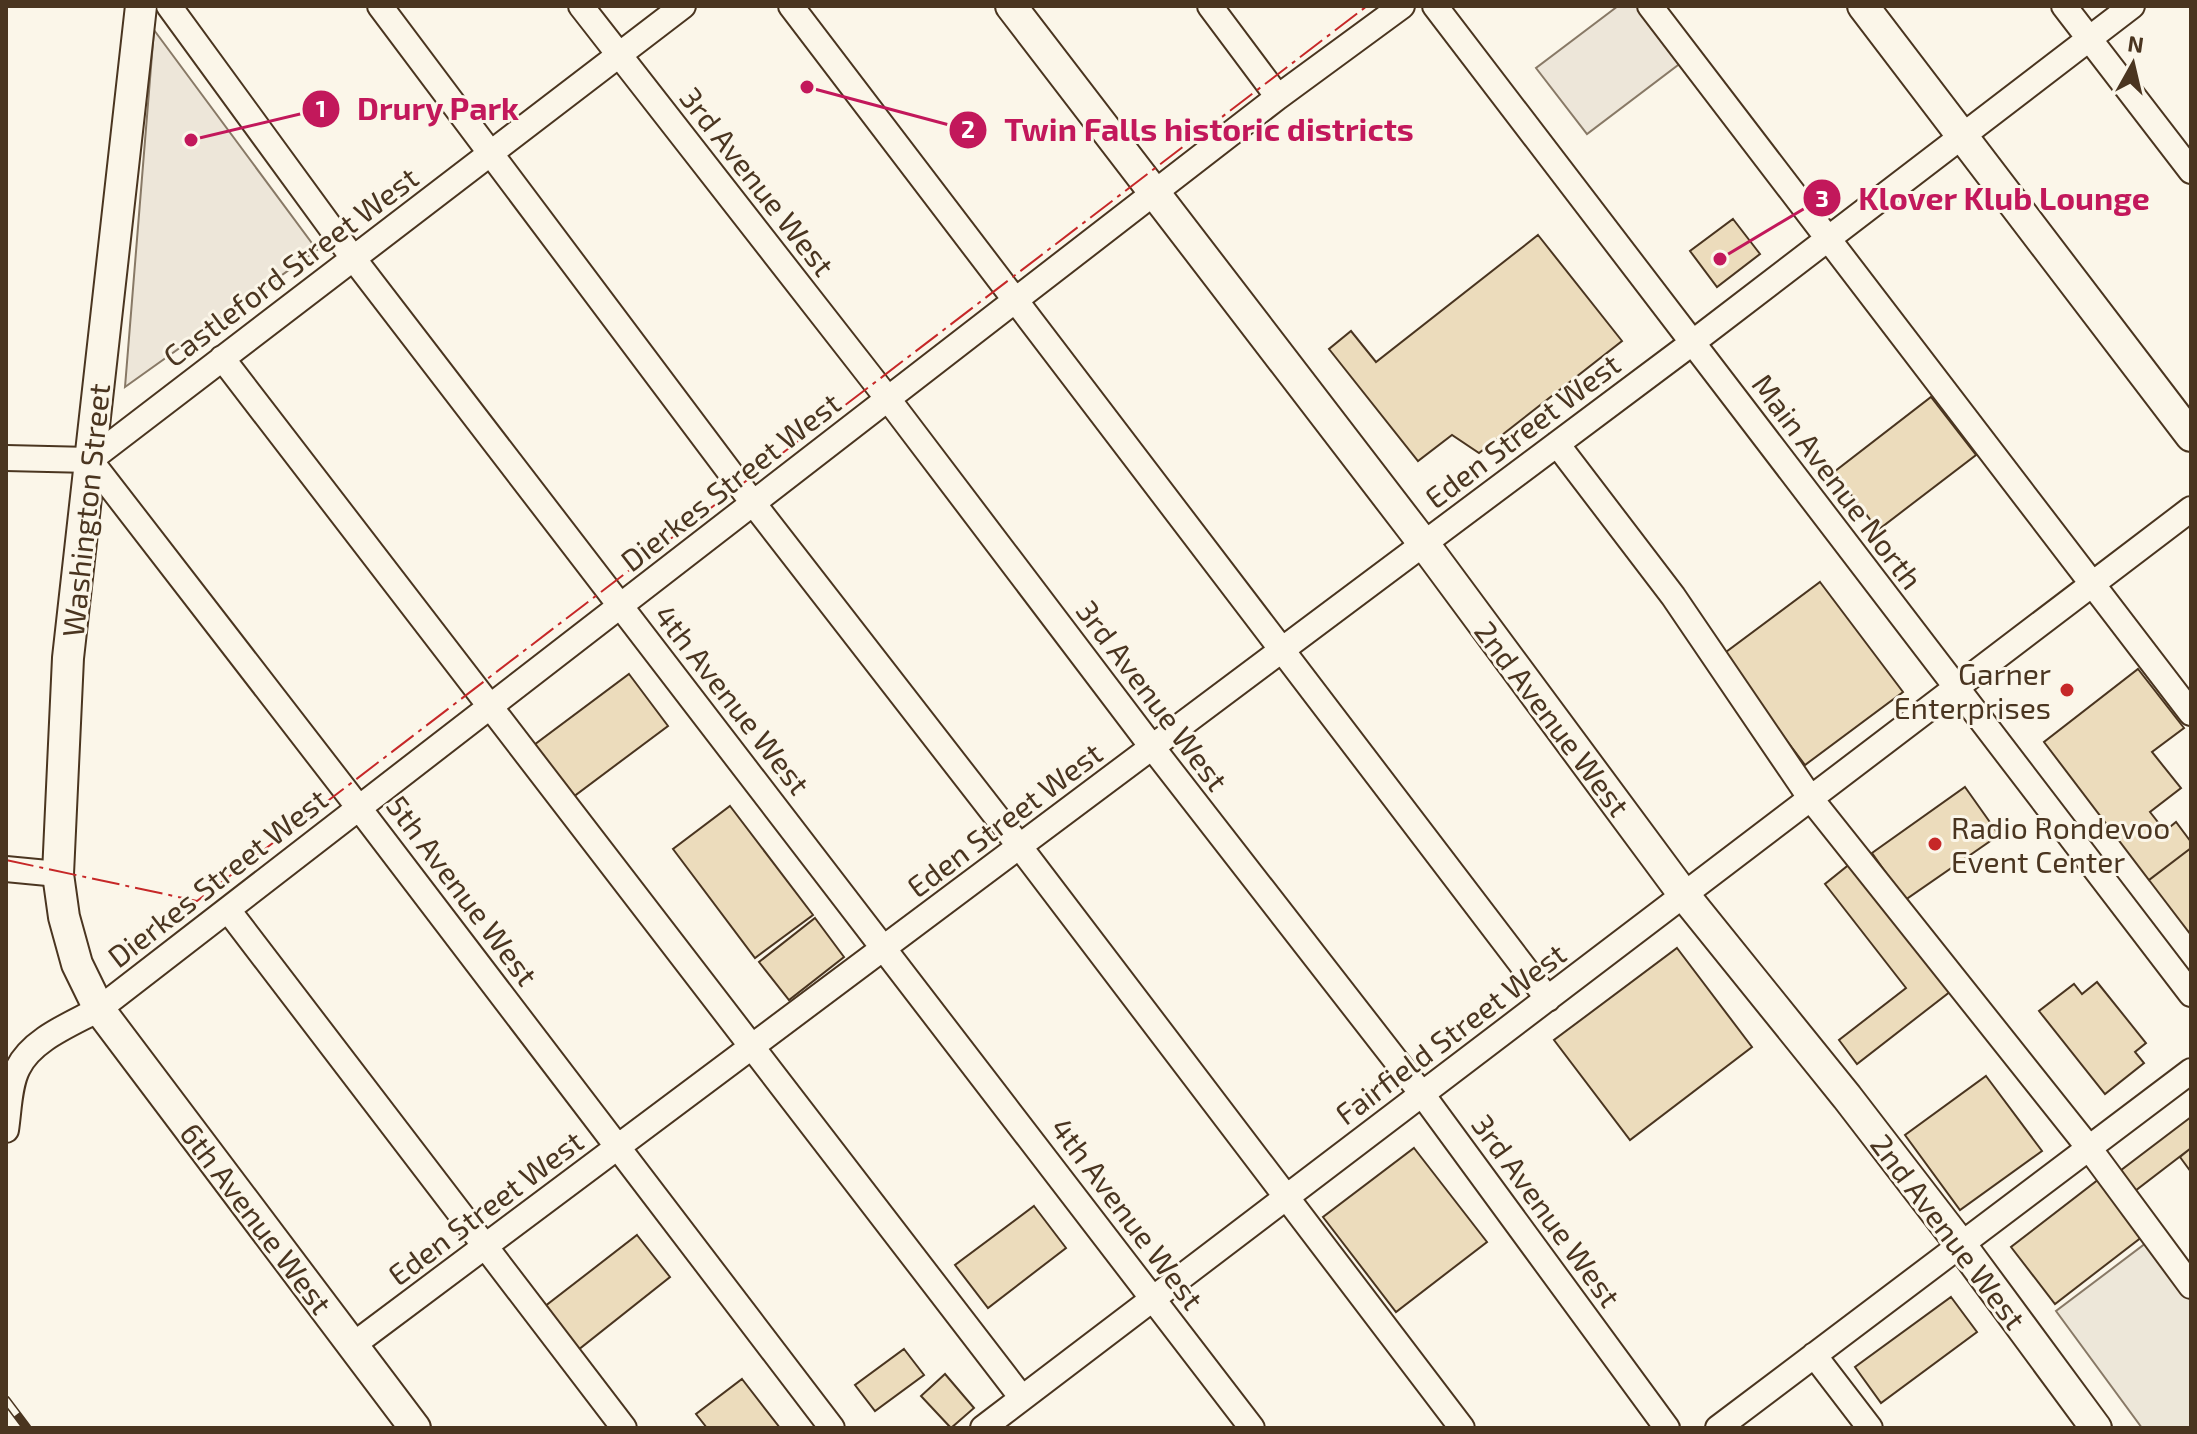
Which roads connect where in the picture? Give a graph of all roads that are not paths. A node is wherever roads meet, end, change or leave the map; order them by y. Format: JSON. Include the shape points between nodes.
{"nodes":[{"id":1,"x":141,"y":6,"type":"edge"},
{"id":2,"x":169,"y":6,"type":"edge"},
{"id":3,"x":380,"y":6,"type":"edge"},
{"id":4,"x":581,"y":6,"type":"edge"},
{"id":5,"x":683,"y":6,"type":"edge"},
{"id":6,"x":791,"y":6,"type":"edge"},
{"id":7,"x":1011,"y":6,"type":"edge"},
{"id":8,"x":1210,"y":6,"type":"edge"},
{"id":9,"x":1402,"y":6,"type":"edge"},
{"id":10,"x":1435,"y":6,"type":"edge"},
{"id":11,"x":1650,"y":6,"type":"edge"},
{"id":12,"x":1863,"y":6,"type":"edge"},
{"id":13,"x":2064,"y":6,"type":"edge"},
{"id":14,"x":2132,"y":6,"type":"edge"},
{"id":15,"x":2089,"y":39,"type":"junction"},
{"id":16,"x":619,"y":55,"type":"junction"},
{"id":17,"x":1278,"y":97,"type":"junction"},
{"id":18,"x":1962,"y":136,"type":"junction"},
{"id":19,"x":491,"y":152,"type":"junction"},
{"id":20,"x":2191,"y":171,"type":"edge"},
{"id":21,"x":1155,"y":193,"type":"junction"},
{"id":22,"x":1828,"y":239,"type":"junction"},
{"id":23,"x":353,"y":258,"type":"junction"},
{"id":24,"x":1016,"y":300,"type":"junction"},
{"id":25,"x":1692,"y":343,"type":"junction"},
{"id":26,"x":222,"y":358,"type":"junction"},
{"id":27,"x":888,"y":399,"type":"junction"},
{"id":28,"x":2191,"y":436,"type":"edge"},
{"id":29,"x":1557,"y":444,"type":"junction"},
{"id":30,"x":6,"y":458,"type":"edge"},
{"id":31,"x":90,"y":460,"type":"junction"},
{"id":32,"x":753,"y":503,"type":"junction"},
{"id":33,"x":2191,"y":509,"type":"edge"},
{"id":34,"x":1424,"y":544,"type":"junction"},
{"id":35,"x":2093,"y":584,"type":"junction"},
{"id":36,"x":620,"y":606,"type":"junction"},
{"id":37,"x":1282,"y":650,"type":"junction"},
{"id":38,"x":1957,"y":688,"type":"junction"},
{"id":39,"x":491,"y":706,"type":"junction"},
{"id":40,"x":2191,"y":713,"type":"edge"},
{"id":41,"x":1152,"y":747,"type":"junction"},
{"id":42,"x":1811,"y":799,"type":"junction"},
{"id":43,"x":359,"y":808,"type":"junction"},
{"id":44,"x":1020,"y":847,"type":"junction"},
{"id":45,"x":6,"y":869,"type":"edge"},
{"id":46,"x":58,"y":874,"type":"junction"},
{"id":47,"x":1684,"y":895,"type":"junction"},
{"id":48,"x":228,"y":910,"type":"junction"},
{"id":49,"x":885,"y":948,"type":"junction"},
{"id":50,"x":2191,"y":994,"type":"edge"},
{"id":51,"x":1548,"y":999,"type":"junction"},
{"id":52,"x":99,"y":1009,"type":"junction"},
{"id":53,"x":752,"y":1047,"type":"junction"},
{"id":54,"x":2191,"y":1071,"type":"edge"},
{"id":55,"x":1422,"y":1094,"type":"junction"},
{"id":56,"x":6,"y":1130,"type":"edge"},
{"id":57,"x":618,"y":1147,"type":"junction"},
{"id":58,"x":2089,"y":1148,"type":"junction"},
{"id":59,"x":1286,"y":1197,"type":"junction"},
{"id":60,"x":1961,"y":1245,"type":"junction"},
{"id":61,"x":485,"y":1246,"type":"junction"},
{"id":62,"x":2191,"y":1286,"type":"edge"},
{"id":63,"x":1153,"y":1299,"type":"junction"},
{"id":64,"x":353,"y":1345,"type":"junction"},
{"id":65,"x":1814,"y":1355,"type":"junction"},
{"id":66,"x":1022,"y":1398,"type":"junction"},
{"id":67,"x":415,"y":1428,"type":"edge"},
{"id":68,"x":624,"y":1428,"type":"edge"},
{"id":69,"x":832,"y":1428,"type":"edge"},
{"id":70,"x":983,"y":1428,"type":"edge"},
{"id":71,"x":1252,"y":1428,"type":"edge"},
{"id":72,"x":1462,"y":1428,"type":"edge"},
{"id":73,"x":1667,"y":1428,"type":"edge"},
{"id":74,"x":1718,"y":1428,"type":"edge"},
{"id":75,"x":1870,"y":1428,"type":"edge"},
{"id":76,"x":2096,"y":1428,"type":"edge"}],
"edges":[{"from":1,"to":31,"type":"main road","name":"Washington Street"},
{"from":2,"to":23,"type":"street","name":"4th Avenue West"},
{"from":3,"to":19,"type":"street"},
{"from":4,"to":16,"type":"street","name":"3rd Avenue West"},
{"from":5,"to":16,"type":"street","name":"Castleford Street West"},
{"from":6,"to":24,"type":"street"},
{"from":7,"to":21,"type":"main road","name":"2nd Avenue West"},
{"from":8,"to":17,"type":"street"},
{"from":9,"to":17,"type":"street","name":"Dierkes Street West"},
{"from":10,"to":25,"type":"street","name":"Main Avenue North"},
{"from":11,"to":22,"type":"street"},
{"from":12,"to":18,"type":"main road"},
{"from":13,"to":15,"type":"street"},
{"from":14,"to":15,"type":"street","name":"Eden Street West"},
{"from":15,"to":18,"type":"street","name":"Eden Street West"},
{"from":15,"to":20,"type":"street"},
{"from":16,"to":19,"type":"street","name":"Castleford Street West"},
{"from":16,"to":27,"type":"street","name":"3rd Avenue West"},
{"from":17,"to":21,"type":"street","name":"Dierkes Street West"},
{"from":18,"to":22,"type":"street","name":"Eden Street West"},
{"from":18,"to":28,"type":"main road"},
{"from":19,"to":23,"type":"street","name":"Castleford Street West"},
{"from":19,"to":32,"type":"street"},
{"from":21,"to":24,"type":"street","name":"Dierkes Street West"},
{"from":21,"to":34,"type":"main road","name":"2nd Avenue West"},
{"from":22,"to":25,"type":"street","name":"Eden Street West"},
{"from":22,"to":35,"type":"street"},
{"from":23,"to":26,"type":"street","name":"Castleford Street West"},
{"from":23,"to":36,"type":"street","name":"4th Avenue West"},
{"from":24,"to":27,"type":"street","name":"Dierkes Street West"},
{"from":24,"to":37,"type":"street"},
{"from":25,"to":29,"type":"street","name":"Eden Street West"},
{"from":25,"to":38,"type":"street","name":"Main Avenue North"},
{"from":26,"to":31,"type":"street","name":"Castleford Street West"},
{"from":26,"to":39,"type":"street"},
{"from":27,"to":32,"type":"street","name":"Dierkes Street West"},
{"from":27,"to":41,"type":"street","name":"3rd Avenue West"},
{"from":29,"to":34,"type":"street","name":"Eden Street West"},
{"from":29,"to":42,"type":"street","via":[[1673,596]]},
{"from":30,"to":31,"type":"street"},
{"from":31,"to":43,"type":"street","name":"5th Avenue West"},
{"from":31,"to":46,"type":"main road","name":"Washington Street","via":[[68,658]]},
{"from":32,"to":36,"type":"street","name":"Dierkes Street West"},
{"from":32,"to":44,"type":"street"},
{"from":33,"to":35,"type":"street","name":"Fairfield Street West"},
{"from":34,"to":37,"type":"street","name":"Eden Street West"},
{"from":34,"to":47,"type":"main road","name":"2nd Avenue West"},
{"from":35,"to":38,"type":"street","name":"Fairfield Street West"},
{"from":35,"to":40,"type":"street"},
{"from":36,"to":39,"type":"street","name":"Dierkes Street West"},
{"from":36,"to":49,"type":"street","name":"4th Avenue West"},
{"from":37,"to":41,"type":"street","name":"Eden Street West"},
{"from":37,"to":51,"type":"street"},
{"from":38,"to":42,"type":"street","name":"Fairfield Street West"},
{"from":38,"to":50,"type":"street","name":"Main Avenue North"},
{"from":39,"to":43,"type":"street","name":"Dierkes Street West"},
{"from":39,"to":53,"type":"street"},
{"from":41,"to":44,"type":"street","name":"Eden Street West"},
{"from":41,"to":55,"type":"street","name":"3rd Avenue West"},
{"from":42,"to":47,"type":"street","name":"Fairfield Street West"},
{"from":42,"to":58,"type":"street"},
{"from":43,"to":48,"type":"street","name":"Dierkes Street West"},
{"from":43,"to":57,"type":"street","name":"5th Avenue West"},
{"from":44,"to":49,"type":"street","name":"Eden Street West"},
{"from":44,"to":59,"type":"street"},
{"from":45,"to":46,"type":"street"},
{"from":46,"to":52,"type":"main road","name":"Washington Street","via":[[77,964]]},
{"from":47,"to":51,"type":"street","name":"Fairfield Street West"},
{"from":47,"to":60,"type":"main road","name":"2nd Avenue West"},
{"from":48,"to":52,"type":"street","name":"Dierkes Street West"},
{"from":48,"to":61,"type":"street"},
{"from":49,"to":53,"type":"street","name":"Eden Street West"},
{"from":49,"to":63,"type":"street","name":"4th Avenue West"},
{"from":51,"to":55,"type":"street","name":"Fairfield Street West"},
{"from":52,"to":56,"type":"street","name":"Dierkes Street West","via":[[27,1053],[16,1070]]},
{"from":52,"to":64,"type":"main road","name":"6th Avenue West"},
{"from":53,"to":57,"type":"street","name":"Eden Street West"},
{"from":53,"to":66,"type":"street"},
{"from":54,"to":58,"type":"street"},
{"from":55,"to":59,"type":"street","name":"Fairfield Street West"},
{"from":55,"to":73,"type":"street","name":"3rd Avenue West"},
{"from":57,"to":61,"type":"street","name":"Eden Street West"},
{"from":57,"to":69,"type":"street","name":"5th Avenue West"},
{"from":58,"to":60,"type":"street"},
{"from":58,"to":62,"type":"street"},
{"from":59,"to":63,"type":"street","name":"Fairfield Street West"},
{"from":59,"to":72,"type":"street"},
{"from":60,"to":65,"type":"street"},
{"from":60,"to":76,"type":"main road","name":"2nd Avenue West"},
{"from":61,"to":64,"type":"street","name":"Eden Street West"},
{"from":61,"to":68,"type":"street"},
{"from":63,"to":66,"type":"street","name":"Fairfield Street West"},
{"from":63,"to":71,"type":"street","name":"4th Avenue West"},
{"from":64,"to":67,"type":"main road","name":"6th Avenue West"},
{"from":65,"to":74,"type":"street"},
{"from":65,"to":75,"type":"street"},
{"from":66,"to":70,"type":"street","name":"Fairfield Street West"}]}
